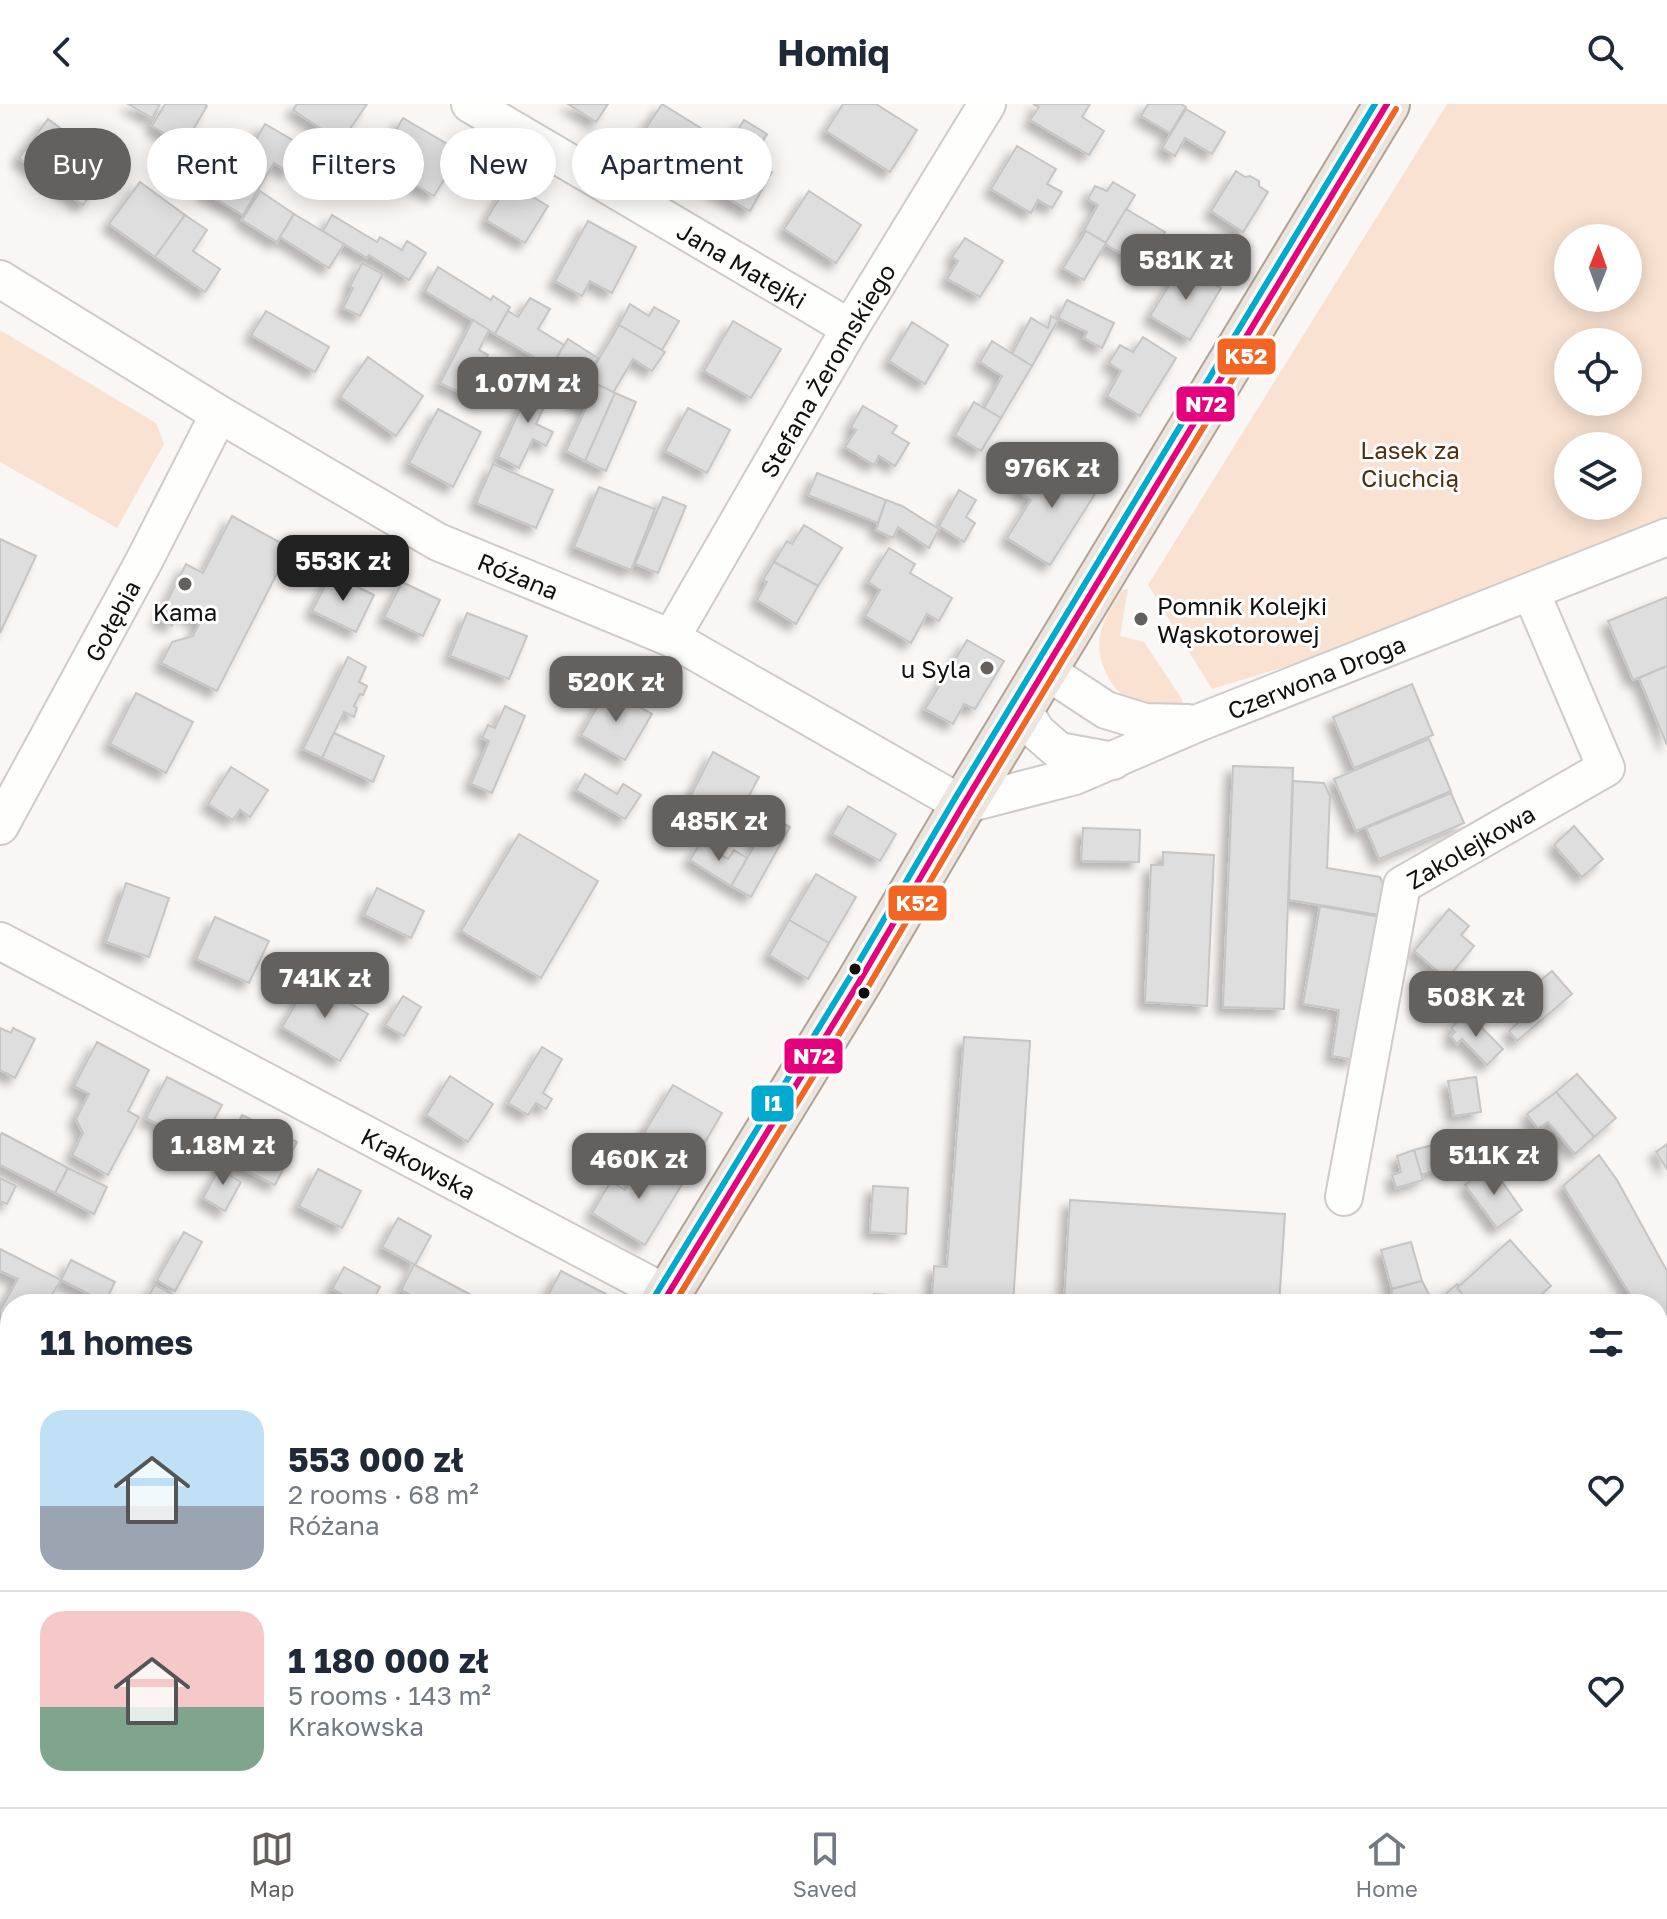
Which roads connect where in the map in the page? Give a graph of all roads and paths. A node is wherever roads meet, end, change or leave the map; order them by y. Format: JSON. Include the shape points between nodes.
{"nodes":[{"id":1,"x":470,"y":104,"type":"edge"},
{"id":2,"x":987,"y":104,"type":"edge"},
{"id":3,"x":1387,"y":104,"type":"edge"},
{"id":4,"x":0,"y":279,"type":"edge"},
{"id":5,"x":850,"y":328,"type":"junction"},
{"id":6,"x":219,"y":414,"type":"junction"},
{"id":7,"x":1667,"y":537,"type":"edge"},
{"id":8,"x":1531,"y":592,"type":"junction"},
{"id":9,"x":671,"y":638,"type":"junction"},
{"id":10,"x":1045,"y":670,"type":"junction"},
{"id":11,"x":1023,"y":708,"type":"junction"},
{"id":12,"x":1198,"y":723,"type":"junction"},
{"id":13,"x":1113,"y":761,"type":"junction"},
{"id":14,"x":963,"y":805,"type":"junction"},
{"id":15,"x":0,"y":826,"type":"edge"},
{"id":16,"x":0,"y":941,"type":"edge"},
{"id":17,"x":1344,"y":1197,"type":"dead end"},
{"id":18,"x":655,"y":1294,"type":"edge"},
{"id":19,"x":667,"y":1294,"type":"edge"}],
"edges":[{"from":1,"to":5,"type":"street","name":"Jana Matejki"},
{"from":2,"to":5,"type":"street","name":"Stefana Żeromskiego"},
{"from":3,"to":10,"type":"main road"},
{"from":4,"to":6,"type":"street","name":"Różana"},
{"from":5,"to":9,"type":"street","name":"Stefana Żeromskiego"},
{"from":6,"to":9,"type":"street","name":"Różana","via":[[438,542]]},
{"from":6,"to":15,"type":"street","name":"Gołębia"},
{"from":7,"to":8,"type":"street","name":"Czerwona Droga"},
{"from":8,"to":12,"type":"street","name":"Czerwona Droga"},
{"from":8,"to":17,"type":"street","name":"Zakolejkowa","via":[[1606,768],[1402,885]]},
{"from":9,"to":14,"type":"street","name":"Różana"},
{"from":10,"to":11,"type":"main road"},
{"from":10,"to":12,"type":"street","via":[[1106,710],[1145,722]]},
{"from":11,"to":13,"type":"street","via":[[1036,731],[1059,751]]},
{"from":11,"to":14,"type":"main road"},
{"from":12,"to":13,"type":"street","name":"Czerwona Droga"},
{"from":13,"to":14,"type":"street","name":"Czerwona Droga"},
{"from":14,"to":19,"type":"main road"},
{"from":16,"to":18,"type":"street","name":"Krakowska"}]}
